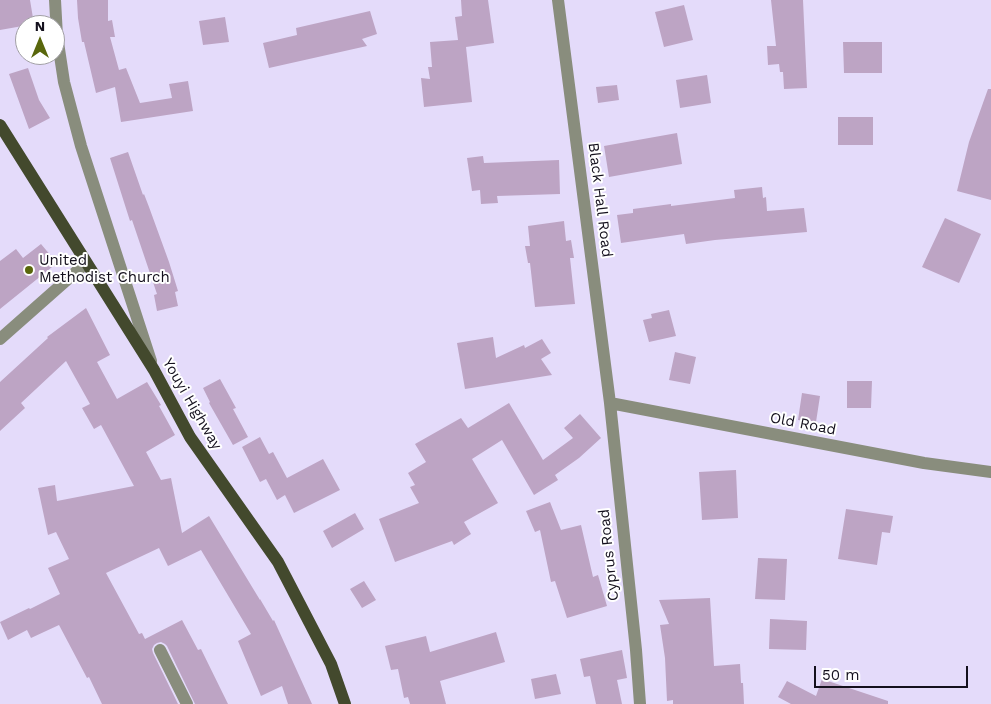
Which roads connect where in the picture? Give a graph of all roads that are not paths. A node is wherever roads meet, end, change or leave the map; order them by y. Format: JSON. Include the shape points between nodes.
{"nodes":[{"id":1,"x":55,"y":0,"type":"edge"},
{"id":2,"x":558,"y":0,"type":"edge"},
{"id":3,"x":0,"y":125,"type":"edge"},
{"id":4,"x":86,"y":263,"type":"junction"},
{"id":5,"x":0,"y":339,"type":"edge"},
{"id":6,"x":154,"y":370,"type":"junction"},
{"id":7,"x":610,"y":403,"type":"junction"},
{"id":8,"x":991,"y":472,"type":"edge"},
{"id":9,"x":160,"y":650,"type":"dead end"},
{"id":10,"x":187,"y":704,"type":"edge"},
{"id":11,"x":345,"y":704,"type":"edge"},
{"id":12,"x":640,"y":704,"type":"edge"}],
"edges":[{"from":1,"to":6,"type":"street","via":[[66,91]]},
{"from":2,"to":7,"type":"street","name":"Black Hall Road"},
{"from":3,"to":4,"type":"main road","name":"Youyi Highway"},
{"from":4,"to":5,"type":"street"},
{"from":4,"to":6,"type":"main road","name":"Youyi Highway"},
{"from":6,"to":11,"type":"main road","name":"Youyi Highway","via":[[190,437],[278,562],[331,664]]},
{"from":7,"to":8,"type":"street","name":"Old Road","via":[[924,464]]},
{"from":7,"to":12,"type":"street","name":"Cyprus Road"},
{"from":9,"to":10,"type":"street"}]}
